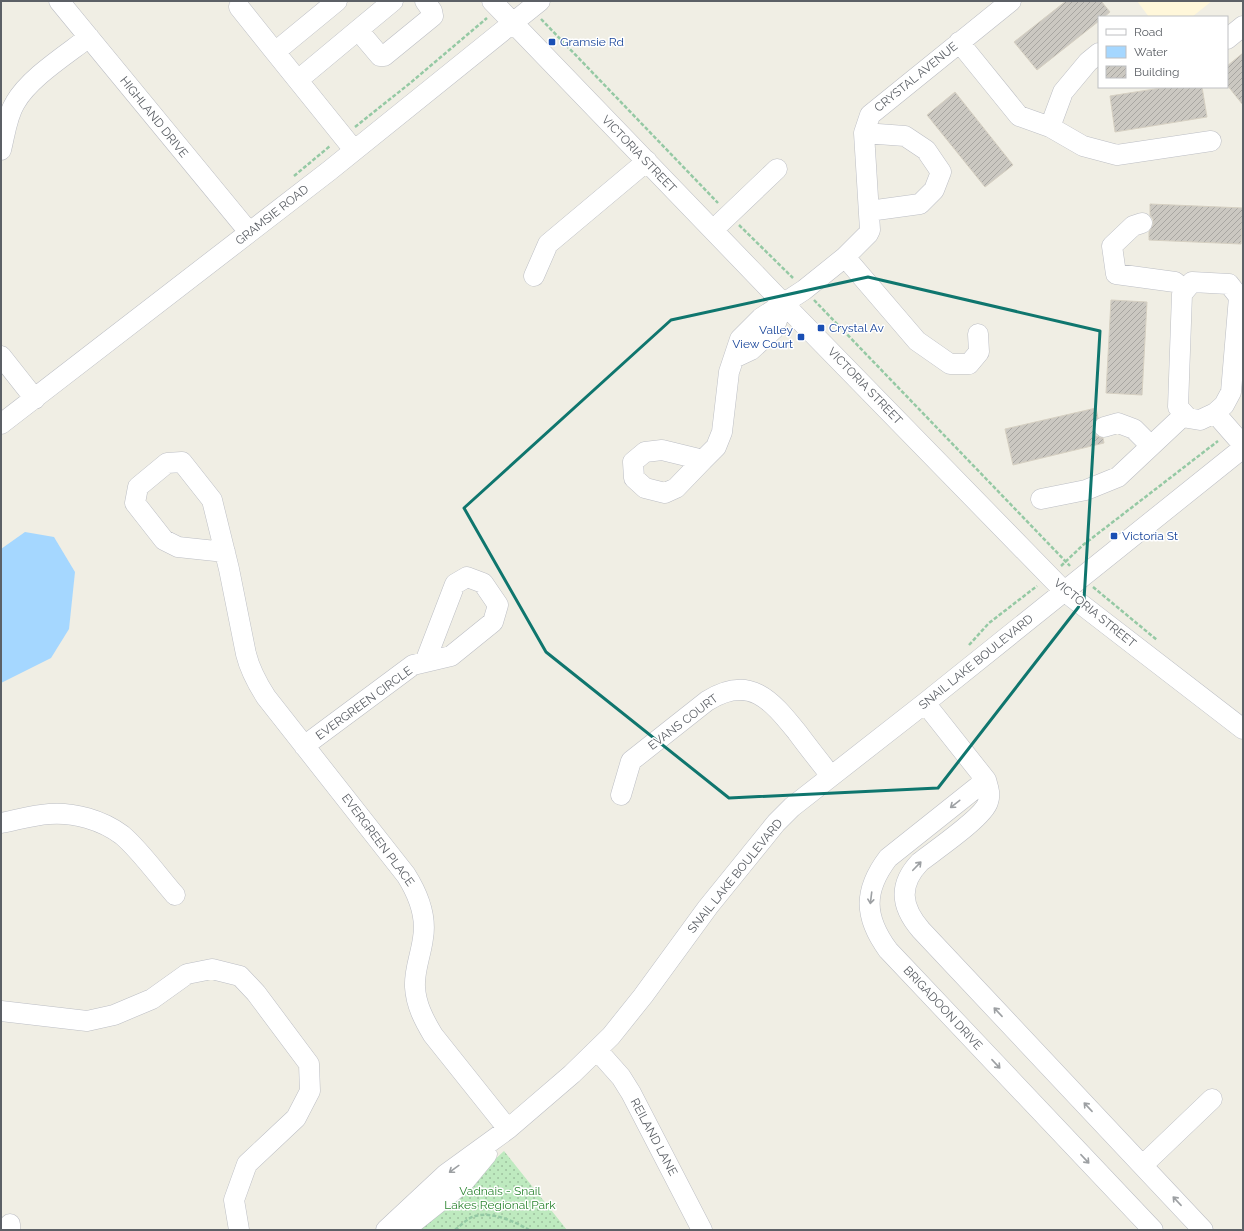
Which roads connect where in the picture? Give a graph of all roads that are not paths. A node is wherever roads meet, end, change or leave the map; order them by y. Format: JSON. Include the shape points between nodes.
{"nodes":[{"id":1,"x":59,"y":1,"type":"edge"},
{"id":2,"x":337,"y":1,"type":"edge"},
{"id":3,"x":393,"y":1,"type":"edge"},
{"id":4,"x":424,"y":1,"type":"edge"},
{"id":5,"x":1011,"y":1,"type":"edge"},
{"id":6,"x":495,"y":5,"type":"edge"},
{"id":7,"x":536,"y":5,"type":"edge"},
{"id":8,"x":240,"y":7,"type":"dead end"},
{"id":9,"x":512,"y":23,"type":"junction"},
{"id":10,"x":1243,"y":26,"type":"edge"},
{"id":11,"x":358,"y":30,"type":"junction"},
{"id":12,"x":89,"y":37,"type":"junction"},
{"id":13,"x":1228,"y":38,"type":"edge"},
{"id":14,"x":959,"y":42,"type":"junction"},
{"id":15,"x":274,"y":52,"type":"junction"},
{"id":16,"x":1098,"y":54,"type":"edge"},
{"id":17,"x":1098,"y":74,"type":"edge"},
{"id":18,"x":1074,"y":79,"type":"junction"},
{"id":19,"x":298,"y":80,"type":"junction"},
{"id":20,"x":1050,"y":127,"type":"junction"},
{"id":21,"x":864,"y":133,"type":"junction"},
{"id":22,"x":1211,"y":141,"type":"dead end"},
{"id":23,"x":349,"y":143,"type":"junction"},
{"id":24,"x":1,"y":150,"type":"edge"},
{"id":25,"x":647,"y":162,"type":"junction"},
{"id":26,"x":777,"y":169,"type":"dead end"},
{"id":27,"x":869,"y":211,"type":"junction"},
{"id":28,"x":1142,"y":223,"type":"dead end"},
{"id":29,"x":713,"y":230,"type":"junction"},
{"id":30,"x":249,"y":232,"type":"junction"},
{"id":31,"x":845,"y":257,"type":"junction"},
{"id":32,"x":534,"y":276,"type":"dead end"},
{"id":33,"x":1238,"y":285,"type":"edge"},
{"id":34,"x":1185,"y":290,"type":"junction"},
{"id":35,"x":783,"y":303,"type":"junction"},
{"id":36,"x":978,"y":334,"type":"dead end"},
{"id":37,"x":1239,"y":353,"type":"edge"},
{"id":38,"x":1,"y":356,"type":"edge"},
{"id":39,"x":34,"y":399,"type":"junction"},
{"id":40,"x":1215,"y":413,"type":"junction"},
{"id":41,"x":1184,"y":415,"type":"junction"},
{"id":42,"x":1,"y":424,"type":"edge"},
{"id":43,"x":1104,"y":428,"type":"dead end"},
{"id":44,"x":1151,"y":446,"type":"junction"},
{"id":45,"x":1243,"y":447,"type":"edge"},
{"id":46,"x":703,"y":460,"type":"dead end"},
{"id":47,"x":1041,"y":499,"type":"dead end"},
{"id":48,"x":225,"y":552,"type":"junction"},
{"id":49,"x":1064,"y":591,"type":"junction"},
{"id":50,"x":425,"y":662,"type":"dead end"},
{"id":51,"x":925,"y":703,"type":"junction"},
{"id":52,"x":1243,"y":730,"type":"edge"},
{"id":53,"x":304,"y":746,"type":"junction"},
{"id":54,"x":832,"y":776,"type":"junction"},
{"id":55,"x":986,"y":780,"type":"junction"},
{"id":56,"x":621,"y":795,"type":"dead end"},
{"id":57,"x":1,"y":823,"type":"edge"},
{"id":58,"x":175,"y":895,"type":"dead end"},
{"id":59,"x":1,"y":1011,"type":"edge"},
{"id":60,"x":597,"y":1050,"type":"junction"},
{"id":61,"x":1212,"y":1099,"type":"dead end"},
{"id":62,"x":508,"y":1130,"type":"junction"},
{"id":63,"x":1143,"y":1165,"type":"junction"},
{"id":64,"x":239,"y":1230,"type":"edge"},
{"id":65,"x":386,"y":1230,"type":"edge"},
{"id":66,"x":404,"y":1230,"type":"edge"},
{"id":67,"x":702,"y":1230,"type":"edge"},
{"id":68,"x":1152,"y":1230,"type":"edge"},
{"id":69,"x":1203,"y":1230,"type":"edge"}],
"edges":[{"from":1,"to":12,"type":"street","name":"HIGHLAND DRIVE"},
{"from":2,"to":15,"type":"street"},
{"from":3,"to":11,"type":"street"},
{"from":4,"to":11,"type":"street","via":[[433,16],[384,56],[380,56]]},
{"from":5,"to":14,"type":"street","name":"CRYSTAL AVENUE"},
{"from":6,"to":9,"type":"street","name":"VICTORIA STREET"},
{"from":7,"to":9,"type":"street","name":"GRAMSIE ROAD"},
{"from":8,"to":15,"type":"street"},
{"from":9,"to":23,"type":"street","name":"GRAMSIE ROAD"},
{"from":9,"to":25,"type":"street","name":"VICTORIA STREET"},
{"from":10,"to":13,"type":"street"},
{"from":11,"to":19,"type":"street"},
{"from":12,"to":24,"type":"street","via":[[23,91],[9,117]]},
{"from":12,"to":30,"type":"street","name":"HIGHLAND DRIVE"},
{"from":14,"to":20,"type":"street","via":[[1019,116]]},
{"from":14,"to":21,"type":"street","name":"CRYSTAL AVENUE","via":[[870,115]]},
{"from":15,"to":19,"type":"street"},
{"from":16,"to":18,"type":"street"},
{"from":17,"to":18,"type":"street"},
{"from":18,"to":20,"type":"street","via":[[1063,92]]},
{"from":19,"to":23,"type":"street"},
{"from":20,"to":22,"type":"street","via":[[1083,146],[1117,155]]},
{"from":21,"to":27,"type":"street","name":"CRYSTAL AVENUE"},
{"from":21,"to":27,"type":"street","via":[[905,136],[926,150],[940,172],[934,190],[920,204]]},
{"from":23,"to":30,"type":"street","name":"GRAMSIE ROAD"},
{"from":25,"to":29,"type":"street","name":"VICTORIA STREET"},
{"from":25,"to":32,"type":"street","via":[[548,244]]},
{"from":26,"to":29,"type":"street"},
{"from":27,"to":31,"type":"street","name":"CRYSTAL AVENUE","via":[[868,234]]},
{"from":28,"to":34,"type":"street","via":[[1133,226],[1112,246],[1116,274],[1175,282]]},
{"from":29,"to":35,"type":"street","name":"VICTORIA STREET"},
{"from":30,"to":39,"type":"street","name":"GRAMSIE ROAD"},
{"from":31,"to":35,"type":"street","name":"CRYSTAL AVENUE","via":[[804,290]]},
{"from":31,"to":36,"type":"street","via":[[917,341],[950,364],[969,364],[979,352]]},
{"from":33,"to":34,"type":"street","via":[[1192,282]]},
{"from":33,"to":37,"type":"street"},
{"from":34,"to":41,"type":"street","via":[[1182,294],[1178,407]]},
{"from":35,"to":46,"type":"street","via":[[761,318],[740,339],[729,372],[722,432],[716,447]]},
{"from":35,"to":49,"type":"street","name":"VICTORIA STREET"},
{"from":37,"to":40,"type":"street","via":[[1231,392],[1224,405]]},
{"from":38,"to":39,"type":"street"},
{"from":39,"to":42,"type":"street","name":"GRAMSIE ROAD"},
{"from":40,"to":41,"type":"street","via":[[1200,420]]},
{"from":40,"to":45,"type":"street"},
{"from":41,"to":44,"type":"street"},
{"from":43,"to":44,"type":"street","via":[[1118,423],[1134,429]]},
{"from":44,"to":47,"type":"street","via":[[1118,477],[1086,490]]},
{"from":45,"to":49,"type":"street","name":"SNAIL LAKE BOULEVARD"},
{"from":48,"to":48,"type":"street","name":"EVERGREEN PLACE","via":[[212,500],[182,462],[167,463],[138,487],[135,503],[164,540],[178,547]]},
{"from":48,"to":53,"type":"street","name":"EVERGREEN PLACE","via":[[249,665],[266,697]]},
{"from":49,"to":51,"type":"street","name":"SNAIL LAKE BOULEVARD"},
{"from":49,"to":52,"type":"street","name":"VICTORIA STREET"},
{"from":50,"to":53,"type":"street","name":"EVERGREEN CIRCLE","via":[[413,665]]},
{"from":51,"to":54,"type":"street","name":"SNAIL LAKE BOULEVARD"},
{"from":51,"to":55,"type":"street"},
{"from":53,"to":62,"type":"street","name":"EVERGREEN PLACE","via":[[415,889],[424,921],[424,937],[416,968],[415,987],[424,1020]]},
{"from":54,"to":56,"type":"street","name":"EVANS COURT","via":[[767,699],[743,690],[730,691],[707,701],[631,761]]},
{"from":54,"to":60,"type":"street","name":"SNAIL LAKE BOULEVARD","via":[[776,823],[708,907],[622,1023]]},
{"from":63,"to":55,"type":"street","one_way":true,"via":[[921,930],[909,914],[904,894],[909,876],[920,862],[984,810],[989,791]]},
{"from":55,"to":68,"type":"street","name":"BRIGADOON DRIVE","one_way":true,"via":[[888,858],[873,883],[870,898],[873,925],[888,950]]},
{"from":57,"to":58,"type":"street","via":[[50,814],[90,819],[106,825],[138,852]]},
{"from":59,"to":64,"type":"street","via":[[88,1021],[114,1015],[152,999],[187,974],[212,969],[240,976],[256,993],[308,1064],[310,1091],[296,1118],[247,1164],[234,1200]]},
{"from":60,"to":62,"type":"street","name":"SNAIL LAKE BOULEVARD"},
{"from":60,"to":67,"type":"street","name":"REILAND LANE","via":[[621,1077],[631,1093]]},
{"from":61,"to":63,"type":"street"},
{"from":62,"to":65,"type":"street","name":"SNAIL LAKE BOULEVARD","one_way":true,"via":[[446,1174]]},
{"from":62,"to":66,"type":"street","name":"SNAIL LAKE BOULEVARD","via":[[463,1183]]},
{"from":69,"to":63,"type":"street","one_way":true}]}
